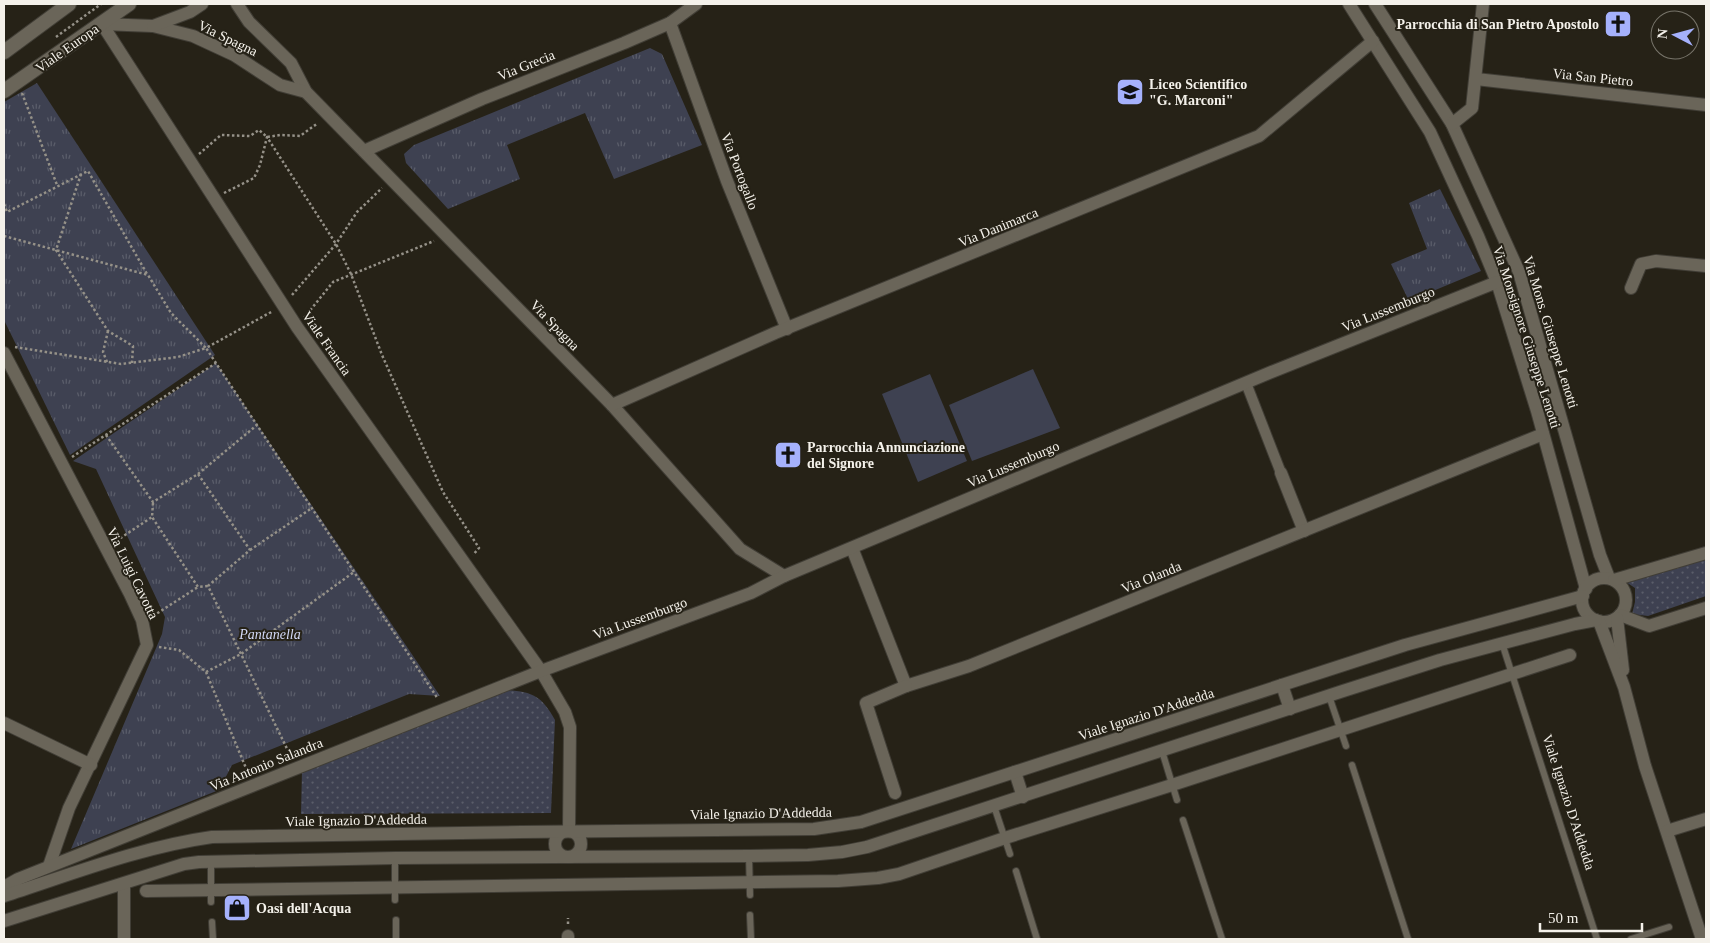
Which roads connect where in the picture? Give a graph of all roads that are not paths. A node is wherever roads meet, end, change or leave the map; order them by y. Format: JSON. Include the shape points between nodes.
{"nodes":[{"id":1,"x":69,"y":4,"type":"edge"},
{"id":2,"x":129,"y":4,"type":"edge"},
{"id":3,"x":202,"y":4,"type":"edge"},
{"id":4,"x":237,"y":4,"type":"edge"},
{"id":5,"x":696,"y":4,"type":"edge"},
{"id":6,"x":1349,"y":4,"type":"edge"},
{"id":7,"x":1375,"y":4,"type":"edge"},
{"id":8,"x":1483,"y":4,"type":"edge"},
{"id":9,"x":670,"y":23,"type":"junction"},
{"id":10,"x":102,"y":24,"type":"junction"},
{"id":11,"x":153,"y":26,"type":"junction"},
{"id":12,"x":1373,"y":41,"type":"junction"},
{"id":13,"x":4,"y":52,"type":"edge"},
{"id":14,"x":1476,"y":79,"type":"junction"},
{"id":15,"x":4,"y":92,"type":"edge"},
{"id":16,"x":306,"y":92,"type":"junction"},
{"id":17,"x":1706,"y":104,"type":"edge"},
{"id":18,"x":1452,"y":124,"type":"junction"},
{"id":19,"x":364,"y":151,"type":"junction"},
{"id":20,"x":1706,"y":266,"type":"edge"},
{"id":21,"x":1496,"y":282,"type":"junction"},
{"id":22,"x":1631,"y":288,"type":"dead end"},
{"id":23,"x":786,"y":329,"type":"junction"},
{"id":24,"x":8,"y":350,"type":"edge"},
{"id":25,"x":1246,"y":383,"type":"junction"},
{"id":26,"x":612,"y":406,"type":"junction"},
{"id":27,"x":1543,"y":434,"type":"junction"},
{"id":28,"x":1281,"y":473,"type":"joint"},
{"id":29,"x":1304,"y":531,"type":"junction"},
{"id":30,"x":852,"y":548,"type":"junction"},
{"id":31,"x":1706,"y":553,"type":"edge"},
{"id":32,"x":784,"y":576,"type":"junction"},
{"id":33,"x":1612,"y":579,"type":"junction"},
{"id":34,"x":1584,"y":592,"type":"junction"},
{"id":35,"x":1706,"y":608,"type":"edge"},
{"id":36,"x":1619,"y":616,"type":"junction"},
{"id":37,"x":1598,"y":621,"type":"junction"},
{"id":38,"x":1502,"y":643,"type":"junction"},
{"id":39,"x":1570,"y":655,"type":"dead end"},
{"id":40,"x":541,"y":671,"type":"junction"},
{"id":41,"x":1512,"y":674,"type":"junction"},
{"id":42,"x":1282,"y":685,"type":"junction"},
{"id":43,"x":906,"y":686,"type":"junction"},
{"id":44,"x":1624,"y":687,"type":"junction"},
{"id":45,"x":1329,"y":696,"type":"junction"},
{"id":46,"x":1290,"y":709,"type":"junction"},
{"id":47,"x":4,"y":723,"type":"edge"},
{"id":48,"x":1340,"y":730,"type":"junction"},
{"id":49,"x":1346,"y":746,"type":"dead end"},
{"id":50,"x":1162,"y":751,"type":"junction"},
{"id":51,"x":91,"y":764,"type":"junction"},
{"id":52,"x":1352,"y":766,"type":"dead end"},
{"id":53,"x":1015,"y":772,"type":"junction"},
{"id":54,"x":1172,"y":785,"type":"junction"},
{"id":55,"x":895,"y":793,"type":"joint"},
{"id":56,"x":1023,"y":797,"type":"junction"},
{"id":57,"x":1176,"y":800,"type":"dead end"},
{"id":58,"x":994,"y":806,"type":"junction"},
{"id":59,"x":900,"y":810,"type":"junction"},
{"id":60,"x":1706,"y":819,"type":"edge"},
{"id":61,"x":1183,"y":820,"type":"dead end"},
{"id":62,"x":568,"y":831,"type":"junction"},
{"id":63,"x":1667,"y":831,"type":"junction"},
{"id":64,"x":1005,"y":838,"type":"junction"},
{"id":65,"x":1010,"y":854,"type":"dead end"},
{"id":66,"x":749,"y":856,"type":"junction"},
{"id":67,"x":569,"y":857,"type":"junction"},
{"id":68,"x":395,"y":858,"type":"junction"},
{"id":69,"x":211,"y":862,"type":"junction"},
{"id":70,"x":48,"y":866,"type":"junction"},
{"id":71,"x":1016,"y":870,"type":"dead end"},
{"id":72,"x":124,"y":884,"type":"junction"},
{"id":73,"x":4,"y":887,"type":"edge"},
{"id":74,"x":750,"y":888,"type":"junction"},
{"id":75,"x":146,"y":891,"type":"dead end"},
{"id":76,"x":395,"y":894,"type":"junction"},
{"id":77,"x":4,"y":896,"type":"edge"},
{"id":78,"x":211,"y":896,"type":"junction"},
{"id":79,"x":750,"y":915,"type":"dead end"},
{"id":80,"x":396,"y":920,"type":"dead end"},
{"id":81,"x":4,"y":921,"type":"edge"},
{"id":82,"x":212,"y":922,"type":"dead end"},
{"id":83,"x":1669,"y":927,"type":"dead end"},
{"id":84,"x":124,"y":939,"type":"edge"},
{"id":85,"x":213,"y":939,"type":"edge"},
{"id":86,"x":396,"y":939,"type":"edge"},
{"id":87,"x":751,"y":939,"type":"edge"},
{"id":88,"x":1037,"y":939,"type":"edge"},
{"id":89,"x":1222,"y":939,"type":"edge"},
{"id":90,"x":1408,"y":939,"type":"edge"},
{"id":91,"x":1597,"y":939,"type":"edge"},
{"id":92,"x":1631,"y":939,"type":"edge"},
{"id":93,"x":1702,"y":939,"type":"edge"}],
"edges":[{"from":1,"to":13,"type":"street"},
{"from":2,"to":10,"type":"street","name":"Viale Europa"},
{"from":3,"to":11,"type":"street"},
{"from":4,"to":16,"type":"street","name":"Via Spagna","via":[[249,22],[291,63]]},
{"from":5,"to":9,"type":"street","name":"Via Grecia"},
{"from":6,"to":12,"type":"street","name":"Via Monsignore Giuseppe Lenotti"},
{"from":7,"to":18,"type":"street","name":"Via Mons. Giuseppe Lenotti"},
{"from":8,"to":14,"type":"street"},
{"from":9,"to":19,"type":"street","name":"Via Grecia"},
{"from":9,"to":23,"type":"street","name":"Via Portogallo","via":[[727,181]]},
{"from":10,"to":11,"type":"street","name":"Via Spagna"},
{"from":10,"to":15,"type":"street","name":"Viale Europa"},
{"from":10,"to":40,"type":"street","name":"Viale Francia","via":[[296,327]]},
{"from":11,"to":16,"type":"street","name":"Via Spagna","via":[[193,36],[234,55],[280,85]]},
{"from":12,"to":21,"type":"street","name":"Via Monsignore Giuseppe Lenotti","via":[[1430,132]]},
{"from":12,"to":23,"type":"street","name":"Via Danimarca","via":[[1259,136]]},
{"from":14,"to":17,"type":"street","name":"Via San Pietro"},
{"from":14,"to":18,"type":"street","via":[[1472,108]]},
{"from":16,"to":19,"type":"street","name":"Via Spagna"},
{"from":18,"to":33,"type":"street","name":"Via Mons. Giuseppe Lenotti","via":[[1519,272],[1600,555]]},
{"from":19,"to":26,"type":"street","name":"Via Spagna"},
{"from":20,"to":22,"type":"street","via":[[1656,261],[1640,264]]},
{"from":21,"to":25,"type":"street","name":"Via Lussemburgo"},
{"from":21,"to":27,"type":"street","name":"Via Monsignore Giuseppe Lenotti"},
{"from":23,"to":26,"type":"street","name":"Via Danimarca"},
{"from":24,"to":51,"type":"street","name":"Via Luigi Cavotta","via":[[143,623],[147,645]]},
{"from":25,"to":28,"type":"street"},
{"from":25,"to":30,"type":"street","name":"Via Lussemburgo"},
{"from":26,"to":32,"type":"street","name":"Via Spagna","via":[[740,549]]},
{"from":27,"to":29,"type":"street","name":"Via Olanda"},
{"from":27,"to":34,"type":"street","name":"Via Monsignore Giuseppe Lenotti"},
{"from":28,"to":29,"type":"street"},
{"from":29,"to":43,"type":"street","name":"Via Olanda","via":[[969,666]]},
{"from":30,"to":32,"type":"street","name":"Via Lussemburgo"},
{"from":30,"to":43,"type":"street"},
{"from":31,"to":33,"type":"street"},
{"from":32,"to":40,"type":"street","name":"Via Lussemburgo","via":[[751,593]]},
{"from":33,"to":34,"type":"street","via":[[1596,580]]},
{"from":33,"to":36,"type":"street","via":[[1624,589],[1626,596],[1624,610]]},
{"from":34,"to":37,"type":"street","via":[[1585,610]]},
{"from":34,"to":42,"type":"street","name":"Viale Ignazio D'Addedda"},
{"from":35,"to":36,"type":"street","via":[[1648,626]]},
{"from":36,"to":37,"type":"street","via":[[1612,621]]},
{"from":36,"to":44,"type":"street"},
{"from":37,"to":38,"type":"street"},
{"from":37,"to":44,"type":"street"},
{"from":38,"to":41,"type":"lane","name":"Viale Ignazio D'Addedda"},
{"from":38,"to":45,"type":"street"},
{"from":39,"to":41,"type":"street"},
{"from":40,"to":62,"type":"street","name":"Viale Francia","via":[[570,727]]},
{"from":40,"to":70,"type":"street","name":"Via Antonio Salandra"},
{"from":41,"to":48,"type":"street"},
{"from":41,"to":91,"type":"lane","name":"Viale Ignazio D'Addedda"},
{"from":42,"to":46,"type":"street"},
{"from":42,"to":53,"type":"street","name":"Viale Ignazio D'Addedda"},
{"from":43,"to":55,"type":"street","name":"Via Olanda","via":[[866,703]]},
{"from":44,"to":63,"type":"street"},
{"from":45,"to":46,"type":"street"},
{"from":45,"to":48,"type":"lane"},
{"from":46,"to":50,"type":"street"},
{"from":47,"to":51,"type":"street"},
{"from":48,"to":49,"type":"lane"},
{"from":48,"to":54,"type":"street"},
{"from":50,"to":54,"type":"lane"},
{"from":50,"to":56,"type":"street"},
{"from":51,"to":70,"type":"street","via":[[69,808]]},
{"from":52,"to":90,"type":"lane"},
{"from":53,"to":56,"type":"street"},
{"from":53,"to":59,"type":"street","name":"Viale Ignazio D'Addedda"},
{"from":54,"to":57,"type":"lane"},
{"from":54,"to":64,"type":"street"},
{"from":55,"to":59,"type":"street"},
{"from":56,"to":58,"type":"street"},
{"from":58,"to":64,"type":"lane"},
{"from":58,"to":66,"type":"street","via":[[859,849],[808,855]]},
{"from":59,"to":62,"type":"street","name":"Viale Ignazio D'Addedda","via":[[861,822],[814,829]]},
{"from":60,"to":63,"type":"street"},
{"from":61,"to":89,"type":"lane"},
{"from":62,"to":67,"type":"street","via":[[577,834],[581,844],[578,853]]},
{"from":62,"to":67,"type":"street","via":[[558,835],[555,846],[560,854]]},
{"from":62,"to":77,"type":"street","name":"Viale Ignazio D'Addedda","via":[[212,837],[183,841]]},
{"from":63,"to":93,"type":"street"},
{"from":64,"to":65,"type":"lane"},
{"from":64,"to":74,"type":"street","via":[[899,874]]},
{"from":66,"to":67,"type":"street"},
{"from":66,"to":74,"type":"lane"},
{"from":67,"to":68,"type":"street"},
{"from":68,"to":69,"type":"street"},
{"from":68,"to":76,"type":"lane"},
{"from":69,"to":72,"type":"street","via":[[184,864]]},
{"from":69,"to":78,"type":"lane"},
{"from":70,"to":73,"type":"street","name":"Via Antonio Salandra"},
{"from":71,"to":88,"type":"lane"},
{"from":72,"to":81,"type":"street"},
{"from":72,"to":84,"type":"street"},
{"from":74,"to":76,"type":"street"},
{"from":75,"to":78,"type":"street"},
{"from":76,"to":78,"type":"street"},
{"from":79,"to":87,"type":"lane"},
{"from":80,"to":86,"type":"lane"},
{"from":82,"to":85,"type":"lane"},
{"from":83,"to":92,"type":"lane"}]}
